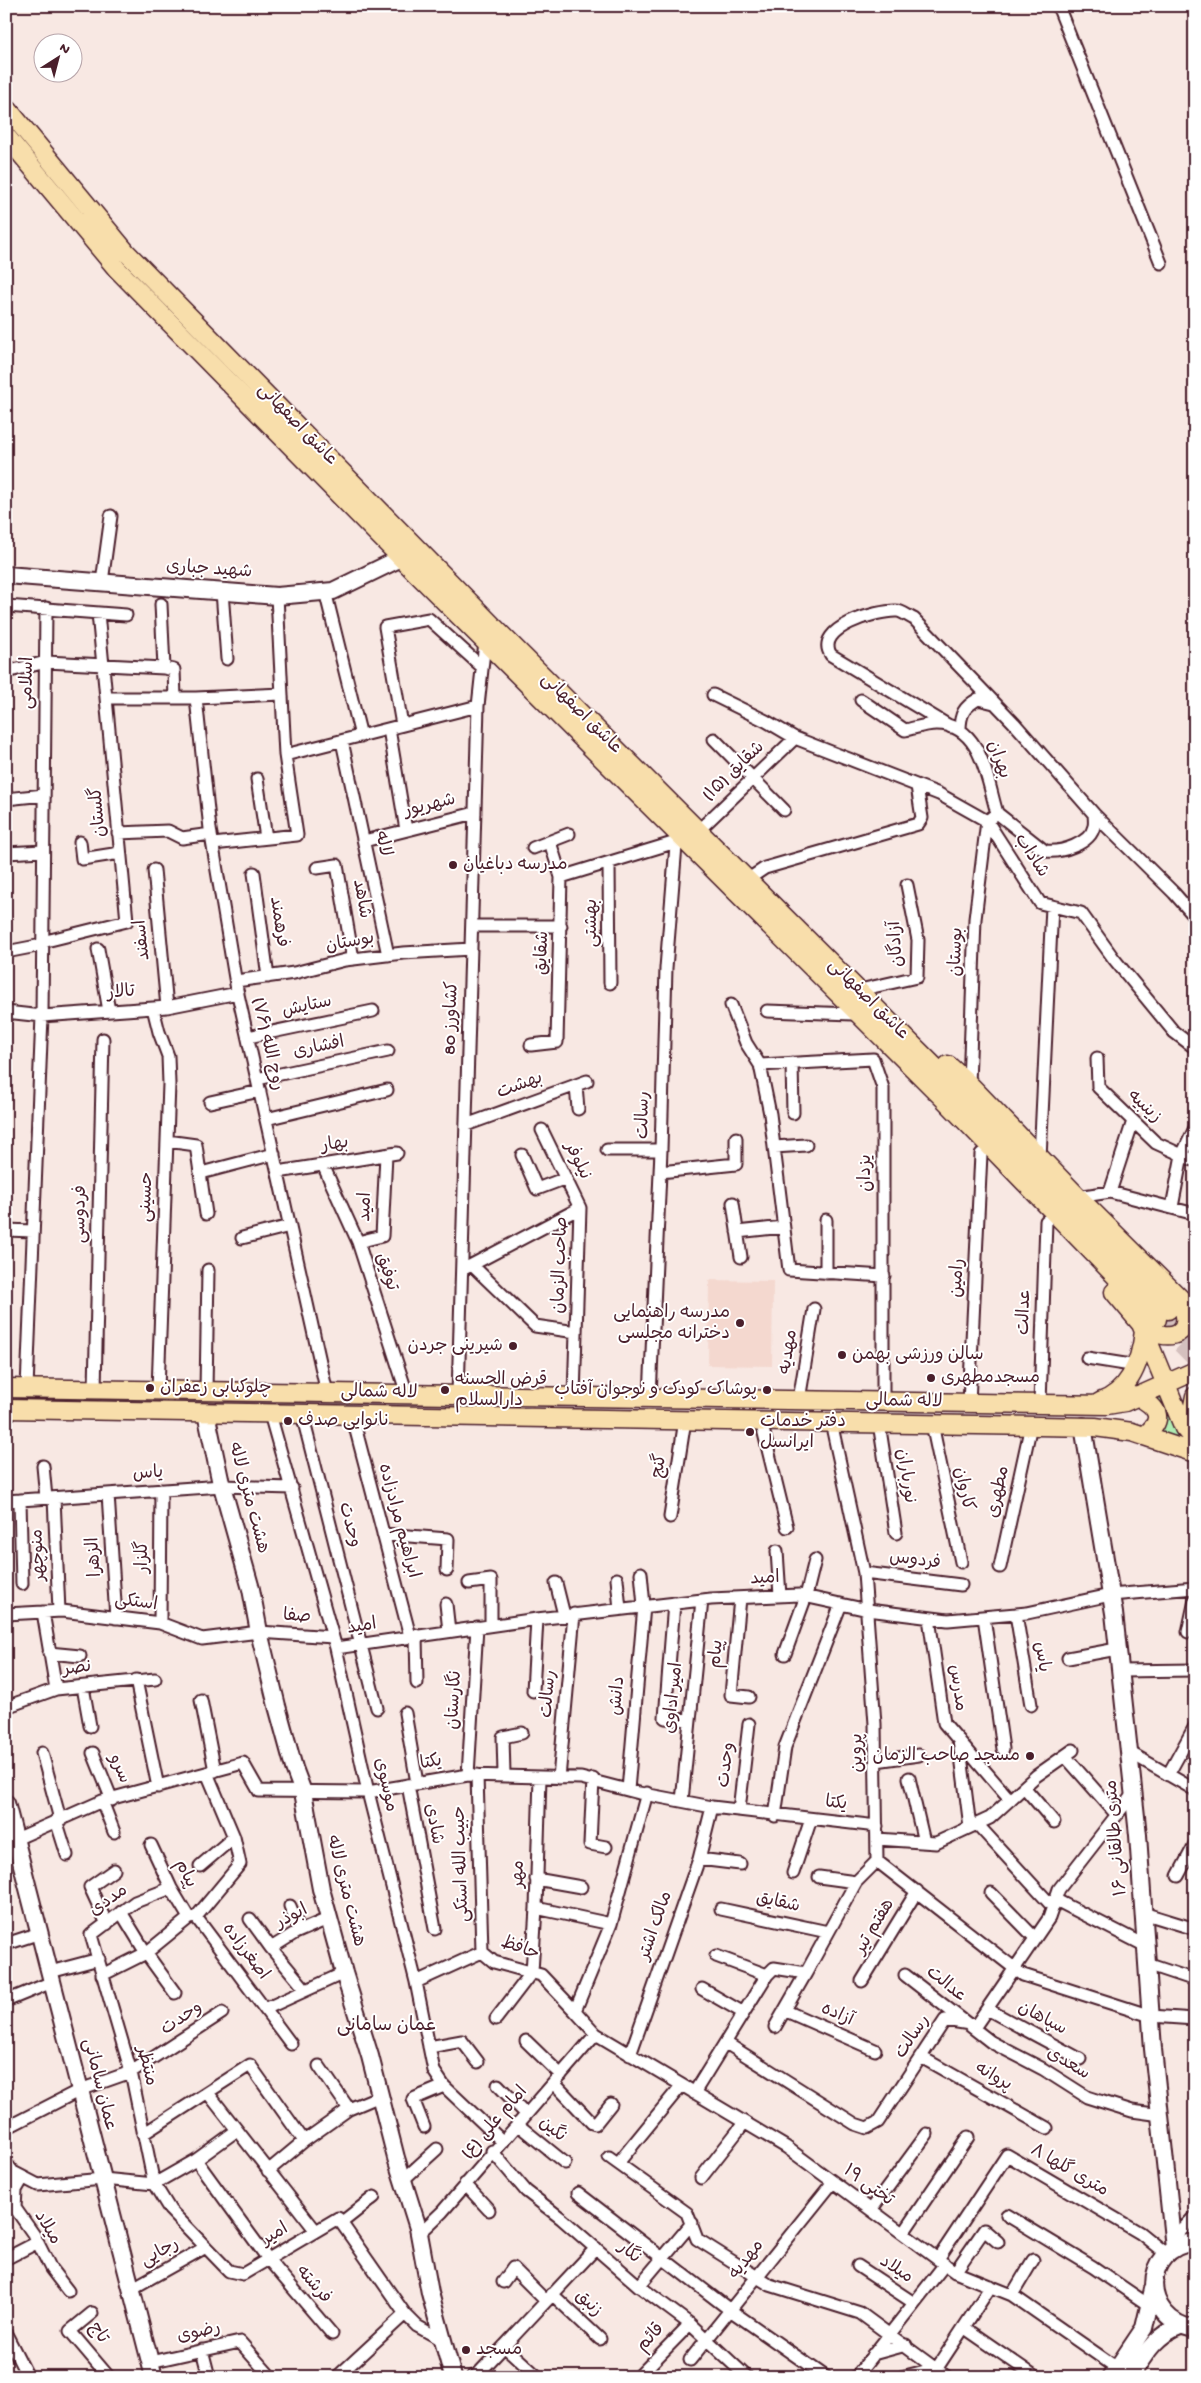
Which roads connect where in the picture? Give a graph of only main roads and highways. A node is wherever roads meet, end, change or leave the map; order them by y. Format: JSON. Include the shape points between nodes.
{"nodes":[{"id":1,"x":6,"y":107,"type":"edge"},
{"id":2,"x":6,"y":136,"type":"edge"},
{"id":3,"x":798,"y":942,"type":"junction"},
{"id":4,"x":1173,"y":1291,"type":"junction"},
{"id":5,"x":1193,"y":1307,"type":"edge"},
{"id":6,"x":1152,"y":1321,"type":"junction"},
{"id":7,"x":1195,"y":1371,"type":"edge"},
{"id":8,"x":1166,"y":1383,"type":"junction"},
{"id":9,"x":6,"y":1388,"type":"edge"},
{"id":10,"x":69,"y":1389,"type":"junction"},
{"id":11,"x":125,"y":1390,"type":"junction"},
{"id":12,"x":1137,"y":1396,"type":"junction"},
{"id":13,"x":1195,"y":1396,"type":"edge"},
{"id":14,"x":737,"y":1399,"type":"junction"},
{"id":15,"x":1092,"y":1404,"type":"junction"},
{"id":16,"x":6,"y":1410,"type":"edge"},
{"id":17,"x":55,"y":1410,"type":"junction"},
{"id":18,"x":113,"y":1411,"type":"junction"},
{"id":19,"x":736,"y":1421,"type":"junction"},
{"id":20,"x":1195,"y":1429,"type":"edge"},
{"id":21,"x":1144,"y":1436,"type":"junction"},
{"id":22,"x":1195,"y":1441,"type":"edge"},
{"id":23,"x":1195,"y":1453,"type":"edge"}],
"edges":[{"from":1,"to":3,"type":"main road","name":"عاشق اصفهانی","via":[[126,252],[747,880]]},
{"from":2,"to":3,"type":"main road","name":"عاشق اصفهانی","via":[[117,269],[677,838]]},
{"from":3,"to":4,"type":"main road","via":[[864,989],[970,1084],[1077,1197]]},
{"from":3,"to":6,"type":"main road","name":"عاشق اصفهانی","via":[[961,1093]]},
{"from":3,"to":6,"type":"main road","via":[[853,1014],[981,1154],[1128,1306]]},
{"from":4,"to":5,"type":"main road"},
{"from":4,"to":6,"type":"main road","via":[[1186,1317],[1184,1327],[1168,1337],[1150,1332]]},
{"from":6,"to":8,"type":"main road"},
{"from":6,"to":15,"type":"main road","via":[[1137,1366],[1123,1388],[1108,1399]]},
{"from":7,"to":8,"type":"main road","name":"لاله شمالی"},
{"from":8,"to":12,"type":"main road","name":"لاله شمالی"},
{"from":8,"to":22,"type":"main road","via":[[1184,1428]]},
{"from":9,"to":10,"type":"main road","name":"لاله شمالی"},
{"from":10,"to":11,"type":"main road","name":"لاله شمالی"},
{"from":10,"to":17,"type":"main road","via":[[78,1403]]},
{"from":11,"to":14,"type":"main road","name":"لاله شمالی"},
{"from":11,"to":18,"type":"main road","via":[[103,1395],[103,1403]]},
{"from":12,"to":15,"type":"main road","name":"لاله شمالی","via":[[1107,1405]]},
{"from":12,"to":21,"type":"main road","via":[[1149,1402],[1158,1419],[1155,1428]]},
{"from":13,"to":20,"type":"main road","via":[[1192,1411]]},
{"from":14,"to":15,"type":"main road","name":"لاله شمالی"},
{"from":14,"to":19,"type":"main road"},
{"from":16,"to":17,"type":"main road","name":"لاله شمالی"},
{"from":17,"to":18,"type":"main road","name":"لاله شمالی"},
{"from":18,"to":19,"type":"main road","name":"لاله شمالی"},
{"from":19,"to":21,"type":"main road","name":"لاله شمالی","via":[[1083,1426]]},
{"from":21,"to":23,"type":"main road","name":"لاله شمالی"}]}
